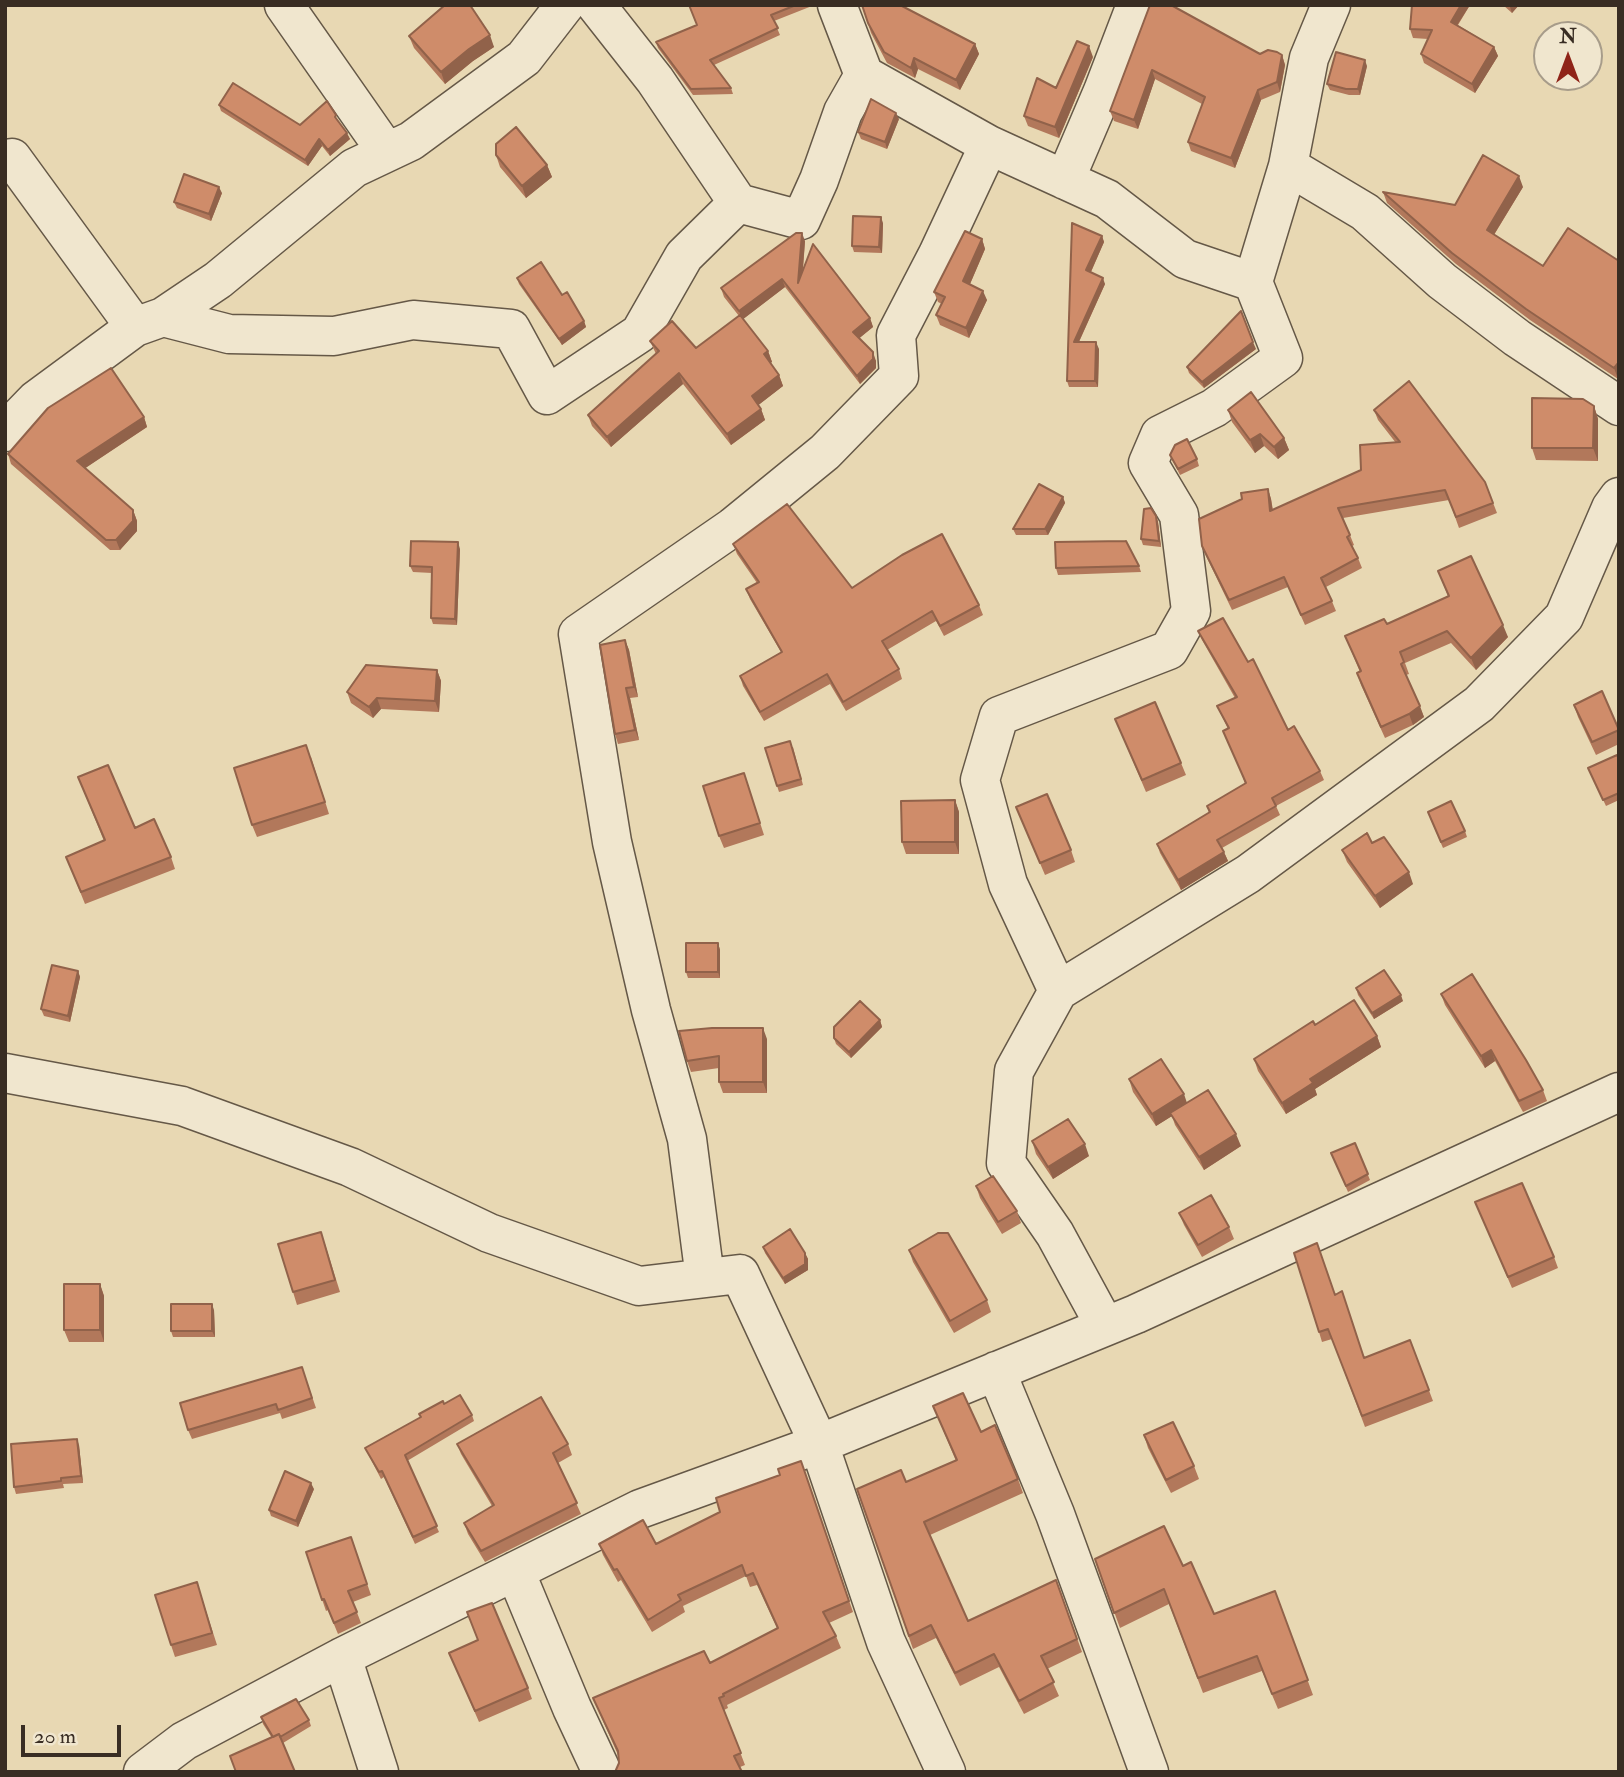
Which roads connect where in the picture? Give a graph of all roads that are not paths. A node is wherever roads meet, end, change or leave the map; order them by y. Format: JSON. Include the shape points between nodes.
{"nodes":[{"id":1,"x":284,"y":5,"type":"edge"},
{"id":2,"x":565,"y":5,"type":"edge"},
{"id":3,"x":596,"y":5,"type":"edge"},
{"id":4,"x":837,"y":5,"type":"edge"},
{"id":5,"x":1136,"y":5,"type":"edge"},
{"id":6,"x":1331,"y":5,"type":"edge"},
{"id":7,"x":864,"y":75,"type":"junction"},
{"id":8,"x":989,"y":145,"type":"junction"},
{"id":9,"x":386,"y":151,"type":"junction"},
{"id":10,"x":12,"y":158,"type":"dead end"},
{"id":11,"x":1289,"y":166,"type":"junction"},
{"id":12,"x":1065,"y":180,"type":"junction"},
{"id":13,"x":738,"y":204,"type":"junction"},
{"id":14,"x":1253,"y":282,"type":"junction"},
{"id":15,"x":149,"y":322,"type":"junction"},
{"id":16,"x":1619,"y":406,"type":"edge"},
{"id":17,"x":5,"y":432,"type":"edge"},
{"id":18,"x":1619,"y":497,"type":"edge"},
{"id":19,"x":1058,"y":991,"type":"junction"},
{"id":20,"x":5,"y":1073,"type":"edge"},
{"id":21,"x":1619,"y":1091,"type":"edge"},
{"id":22,"x":705,"y":1278,"type":"junction"},
{"id":23,"x":1105,"y":1326,"type":"junction"},
{"id":24,"x":996,"y":1371,"type":"junction"},
{"id":25,"x":819,"y":1444,"type":"junction"},
{"id":26,"x":515,"y":1571,"type":"junction"},
{"id":27,"x":342,"y":1657,"type":"junction"},
{"id":28,"x":143,"y":1772,"type":"edge"},
{"id":29,"x":379,"y":1772,"type":"edge"},
{"id":30,"x":603,"y":1772,"type":"edge"},
{"id":31,"x":946,"y":1772,"type":"edge"},
{"id":32,"x":1149,"y":1772,"type":"edge"}],
"edges":[{"from":1,"to":9,"type":"street"},
{"from":2,"to":9,"type":"street","via":[[524,58],[411,141]]},
{"from":3,"to":13,"type":"street","via":[[655,80]]},
{"from":4,"to":7,"type":"street"},
{"from":5,"to":12,"type":"street"},
{"from":6,"to":11,"type":"street","via":[[1308,58]]},
{"from":7,"to":8,"type":"street"},
{"from":7,"to":13,"type":"street","via":[[843,111],[801,220]]},
{"from":8,"to":12,"type":"street"},
{"from":8,"to":22,"type":"street","via":[[896,335],[899,376],[825,452],[743,519],[578,634],[612,842],[687,1139]]},
{"from":9,"to":15,"type":"street","via":[[354,168],[218,280]]},
{"from":10,"to":15,"type":"street"},
{"from":11,"to":14,"type":"street"},
{"from":11,"to":16,"type":"street","via":[[1365,212],[1442,281]]},
{"from":12,"to":14,"type":"street","via":[[1107,199],[1185,260]]},
{"from":13,"to":15,"type":"street","via":[[684,256],[640,332],[547,395],[510,329],[413,320],[334,337],[229,334]]},
{"from":14,"to":19,"type":"street","via":[[1283,358],[1214,408],[1160,435],[1148,463],[1179,515],[1191,611],[1169,650],[999,716],[980,780],[1008,884]]},
{"from":15,"to":17,"type":"street","via":[[36,400]]},
{"from":18,"to":19,"type":"street","via":[[1564,617],[1479,704],[1248,874]]},
{"from":19,"to":23,"type":"street","via":[[1014,1071],[1006,1163],[1055,1234]]},
{"from":20,"to":22,"type":"street","via":[[182,1107],[350,1167],[489,1233],[639,1286]]},
{"from":21,"to":23,"type":"street"},
{"from":22,"to":25,"type":"street","via":[[740,1274]]},
{"from":23,"to":24,"type":"street"},
{"from":24,"to":25,"type":"street"},
{"from":24,"to":32,"type":"street","via":[[1055,1514]]},
{"from":25,"to":26,"type":"street","via":[[640,1509]]},
{"from":25,"to":31,"type":"street","via":[[886,1642]]},
{"from":26,"to":27,"type":"street"},
{"from":26,"to":30,"type":"street"},
{"from":27,"to":28,"type":"street","via":[[184,1741]]},
{"from":27,"to":29,"type":"street"}]}
